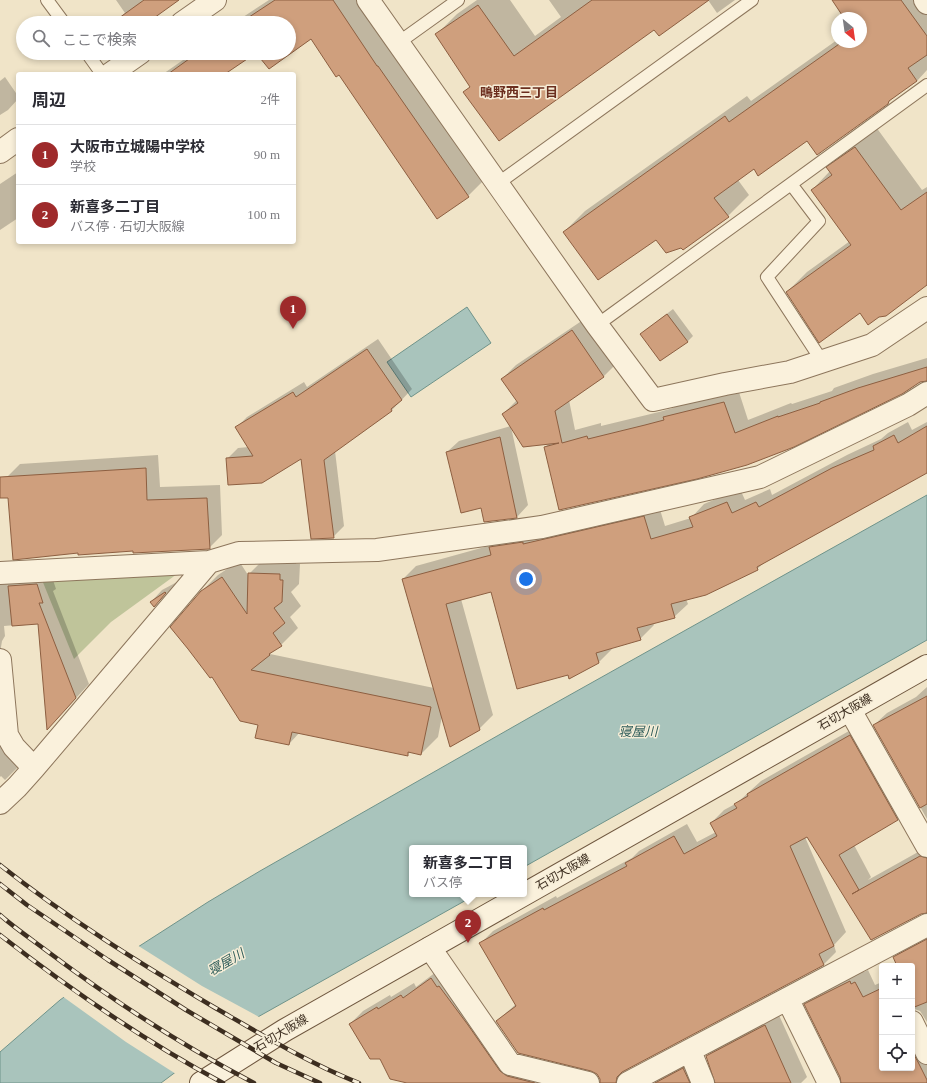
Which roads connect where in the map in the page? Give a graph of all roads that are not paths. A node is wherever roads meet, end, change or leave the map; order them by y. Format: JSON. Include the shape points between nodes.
{"nodes":[{"id":1,"x":47,"y":0,"type":"edge"},
{"id":2,"x":215,"y":0,"type":"edge"},
{"id":3,"x":368,"y":0,"type":"edge"},
{"id":4,"x":458,"y":0,"type":"edge"},
{"id":5,"x":752,"y":0,"type":"edge"},
{"id":6,"x":925,"y":0,"type":"edge"},
{"id":7,"x":927,"y":3,"type":"edge"},
{"id":8,"x":59,"y":16,"type":"edge"},
{"id":9,"x":192,"y":16,"type":"edge"},
{"id":10,"x":398,"y":43,"type":"junction"},
{"id":11,"x":91,"y":60,"type":"edge"},
{"id":12,"x":130,"y":60,"type":"edge"},
{"id":13,"x":100,"y":72,"type":"edge"},
{"id":14,"x":113,"y":72,"type":"edge"},
{"id":15,"x":927,"y":85,"type":"edge"},
{"id":16,"x":16,"y":140,"type":"edge"},
{"id":17,"x":0,"y":152,"type":"edge"},
{"id":18,"x":497,"y":184,"type":"junction"},
{"id":19,"x":791,"y":184,"type":"junction"},
{"id":20,"x":927,"y":308,"type":"edge"},
{"id":21,"x":597,"y":325,"type":"junction"},
{"id":22,"x":822,"y":360,"type":"junction"},
{"id":23,"x":927,"y":393,"type":"edge"},
{"id":24,"x":209,"y":562,"type":"junction"},
{"id":25,"x":0,"y":573,"type":"edge"},
{"id":26,"x":0,"y":660,"type":"edge"},
{"id":27,"x":927,"y":666,"type":"edge"},
{"id":28,"x":850,"y":710,"type":"junction"},
{"id":29,"x":34,"y":768,"type":"junction"},
{"id":30,"x":1,"y":800,"type":"edge"},
{"id":31,"x":927,"y":846,"type":"edge"},
{"id":32,"x":527,"y":893,"type":"edge"},
{"id":33,"x":520,"y":897,"type":"edge"},
{"id":34,"x":927,"y":925,"type":"edge"},
{"id":35,"x":430,"y":948,"type":"junction"},
{"id":36,"x":882,"y":959,"type":"edge"},
{"id":37,"x":788,"y":1000,"type":"junction"},
{"id":38,"x":915,"y":1028,"type":"edge"},
{"id":39,"x":690,"y":1051,"type":"junction"},
{"id":40,"x":927,"y":1053,"type":"edge"},
{"id":41,"x":201,"y":1083,"type":"edge"},
{"id":42,"x":588,"y":1083,"type":"edge"},
{"id":43,"x":628,"y":1083,"type":"edge"},
{"id":44,"x":703,"y":1083,"type":"edge"},
{"id":45,"x":829,"y":1083,"type":"edge"}],
"edges":[{"from":1,"to":8,"type":"lane"},
{"from":2,"to":9,"type":"street"},
{"from":3,"to":10,"type":"street"},
{"from":4,"to":10,"type":"lane"},
{"from":5,"to":18,"type":"lane"},
{"from":6,"to":7,"type":"street"},
{"from":10,"to":18,"type":"street"},
{"from":11,"to":13,"type":"lane"},
{"from":12,"to":14,"type":"street"},
{"from":15,"to":19,"type":"lane"},
{"from":16,"to":17,"type":"street"},
{"from":18,"to":21,"type":"street"},
{"from":19,"to":21,"type":"lane"},
{"from":19,"to":22,"type":"lane","via":[[819,221],[767,277]]},
{"from":20,"to":22,"type":"street","via":[[872,345]]},
{"from":21,"to":22,"type":"street","via":[[653,400],[790,372]]},
{"from":23,"to":24,"type":"street","via":[[908,405],[760,477],[542,527],[377,550],[239,553]]},
{"from":24,"to":25,"type":"street"},
{"from":24,"to":29,"type":"street"},
{"from":26,"to":29,"type":"street","via":[[7,735],[14,747]]},
{"from":27,"to":28,"type":"street","name":"石切大阪線"},
{"from":28,"to":31,"type":"street"},
{"from":28,"to":32,"type":"street","name":"石切大阪線"},
{"from":29,"to":30,"type":"street","via":[[17,788]]},
{"from":33,"to":35,"type":"street","name":"石切大阪線"},
{"from":34,"to":36,"type":"street"},
{"from":35,"to":41,"type":"street","name":"石切大阪線","via":[[284,1030]]},
{"from":35,"to":42,"type":"street","via":[[510,1064]]},
{"from":36,"to":37,"type":"street"},
{"from":37,"to":39,"type":"street"},
{"from":37,"to":45,"type":"street"},
{"from":38,"to":40,"type":"street"},
{"from":39,"to":43,"type":"street"},
{"from":39,"to":44,"type":"street"}]}
